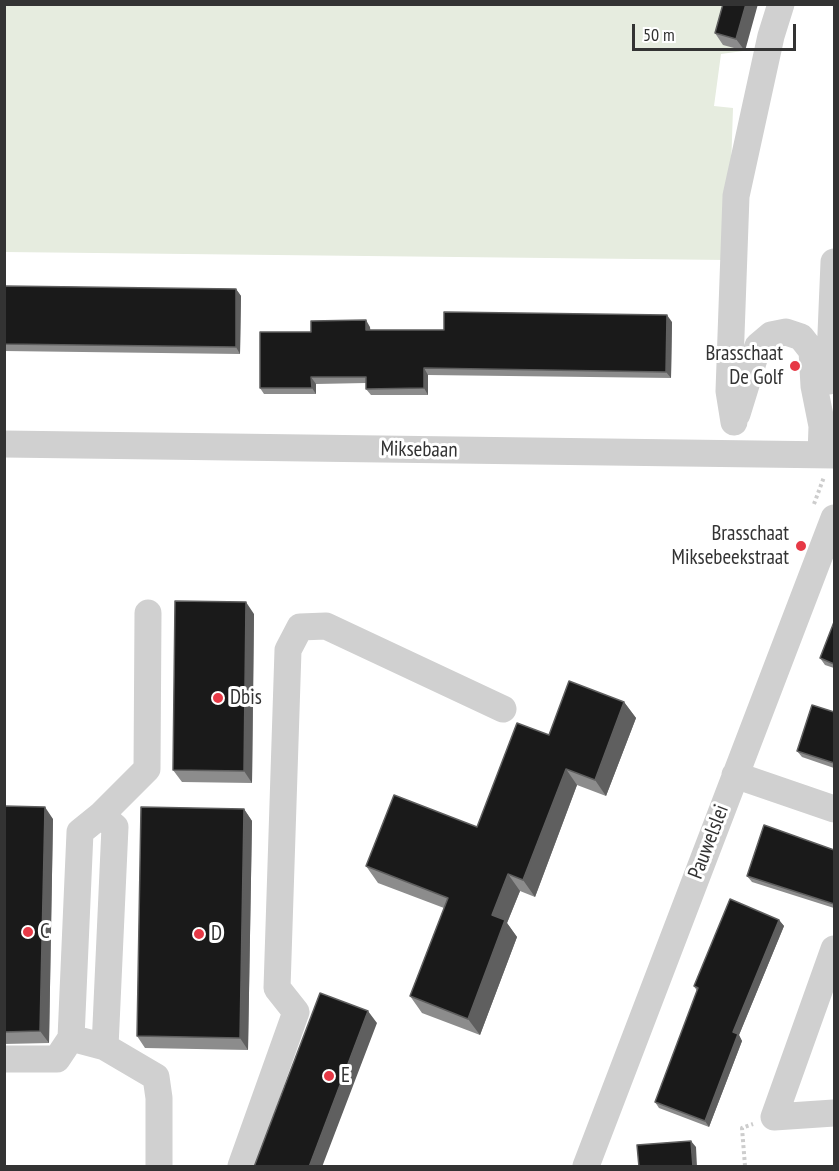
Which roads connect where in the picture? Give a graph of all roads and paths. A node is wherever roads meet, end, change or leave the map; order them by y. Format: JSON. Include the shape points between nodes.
{"nodes":[{"id":1,"x":781,"y":4,"type":"edge"},
{"id":2,"x":834,"y":262,"type":"edge"},
{"id":3,"x":734,"y":423,"type":"junction"},
{"id":4,"x":822,"y":426,"type":"junction"},
{"id":5,"x":4,"y":444,"type":"edge"},
{"id":6,"x":733,"y":454,"type":"junction"},
{"id":7,"x":828,"y":455,"type":"edge"},
{"id":8,"x":834,"y":518,"type":"edge"},
{"id":9,"x":148,"y":613,"type":"dead end"},
{"id":10,"x":502,"y":709,"type":"dead end"},
{"id":11,"x":735,"y":775,"type":"junction"},
{"id":12,"x":834,"y":809,"type":"edge"},
{"id":13,"x":101,"y":816,"type":"junction"},
{"id":14,"x":834,"y":949,"type":"edge"},
{"id":15,"x":71,"y":1038,"type":"junction"},
{"id":16,"x":105,"y":1047,"type":"junction"},
{"id":17,"x":4,"y":1059,"type":"edge"},
{"id":18,"x":834,"y":1113,"type":"edge"},
{"id":19,"x":774,"y":1117,"type":"junction"},
{"id":20,"x":159,"y":1167,"type":"edge"},
{"id":21,"x":242,"y":1167,"type":"edge"},
{"id":22,"x":586,"y":1167,"type":"edge"},
{"id":23,"x":744,"y":1167,"type":"edge"}],
"edges":[{"from":1,"to":3,"type":"street","via":[[736,196],[729,391]]},
{"from":2,"to":4,"type":"street","via":[[828,394]]},
{"from":3,"to":4,"type":"street","via":[[758,346],[771,335],[786,332],[801,337],[812,351]]},
{"from":3,"to":6,"type":"street"},
{"from":4,"to":7,"type":"street"},
{"from":5,"to":6,"type":"street","name":"Miksebaan"},
{"from":6,"to":7,"type":"street","name":"Miksebaan"},
{"from":8,"to":11,"type":"street","name":"Pauwelslei"},
{"from":9,"to":13,"type":"street","via":[[147,769]]},
{"from":10,"to":21,"type":"street","via":[[326,626],[300,627],[288,650],[277,988],[296,1012]]},
{"from":11,"to":12,"type":"street"},
{"from":11,"to":22,"type":"street","name":"Pauwelslei"},
{"from":13,"to":15,"type":"street","via":[[80,832]]},
{"from":13,"to":16,"type":"street","via":[[115,827]]},
{"from":14,"to":19,"type":"street"},
{"from":15,"to":16,"type":"street"},
{"from":15,"to":17,"type":"street","via":[[57,1059]]},
{"from":16,"to":20,"type":"street","via":[[156,1077]]},
{"from":18,"to":19,"type":"street"},
{"from":19,"to":23,"type":"path","via":[[742,1128]]}]}
